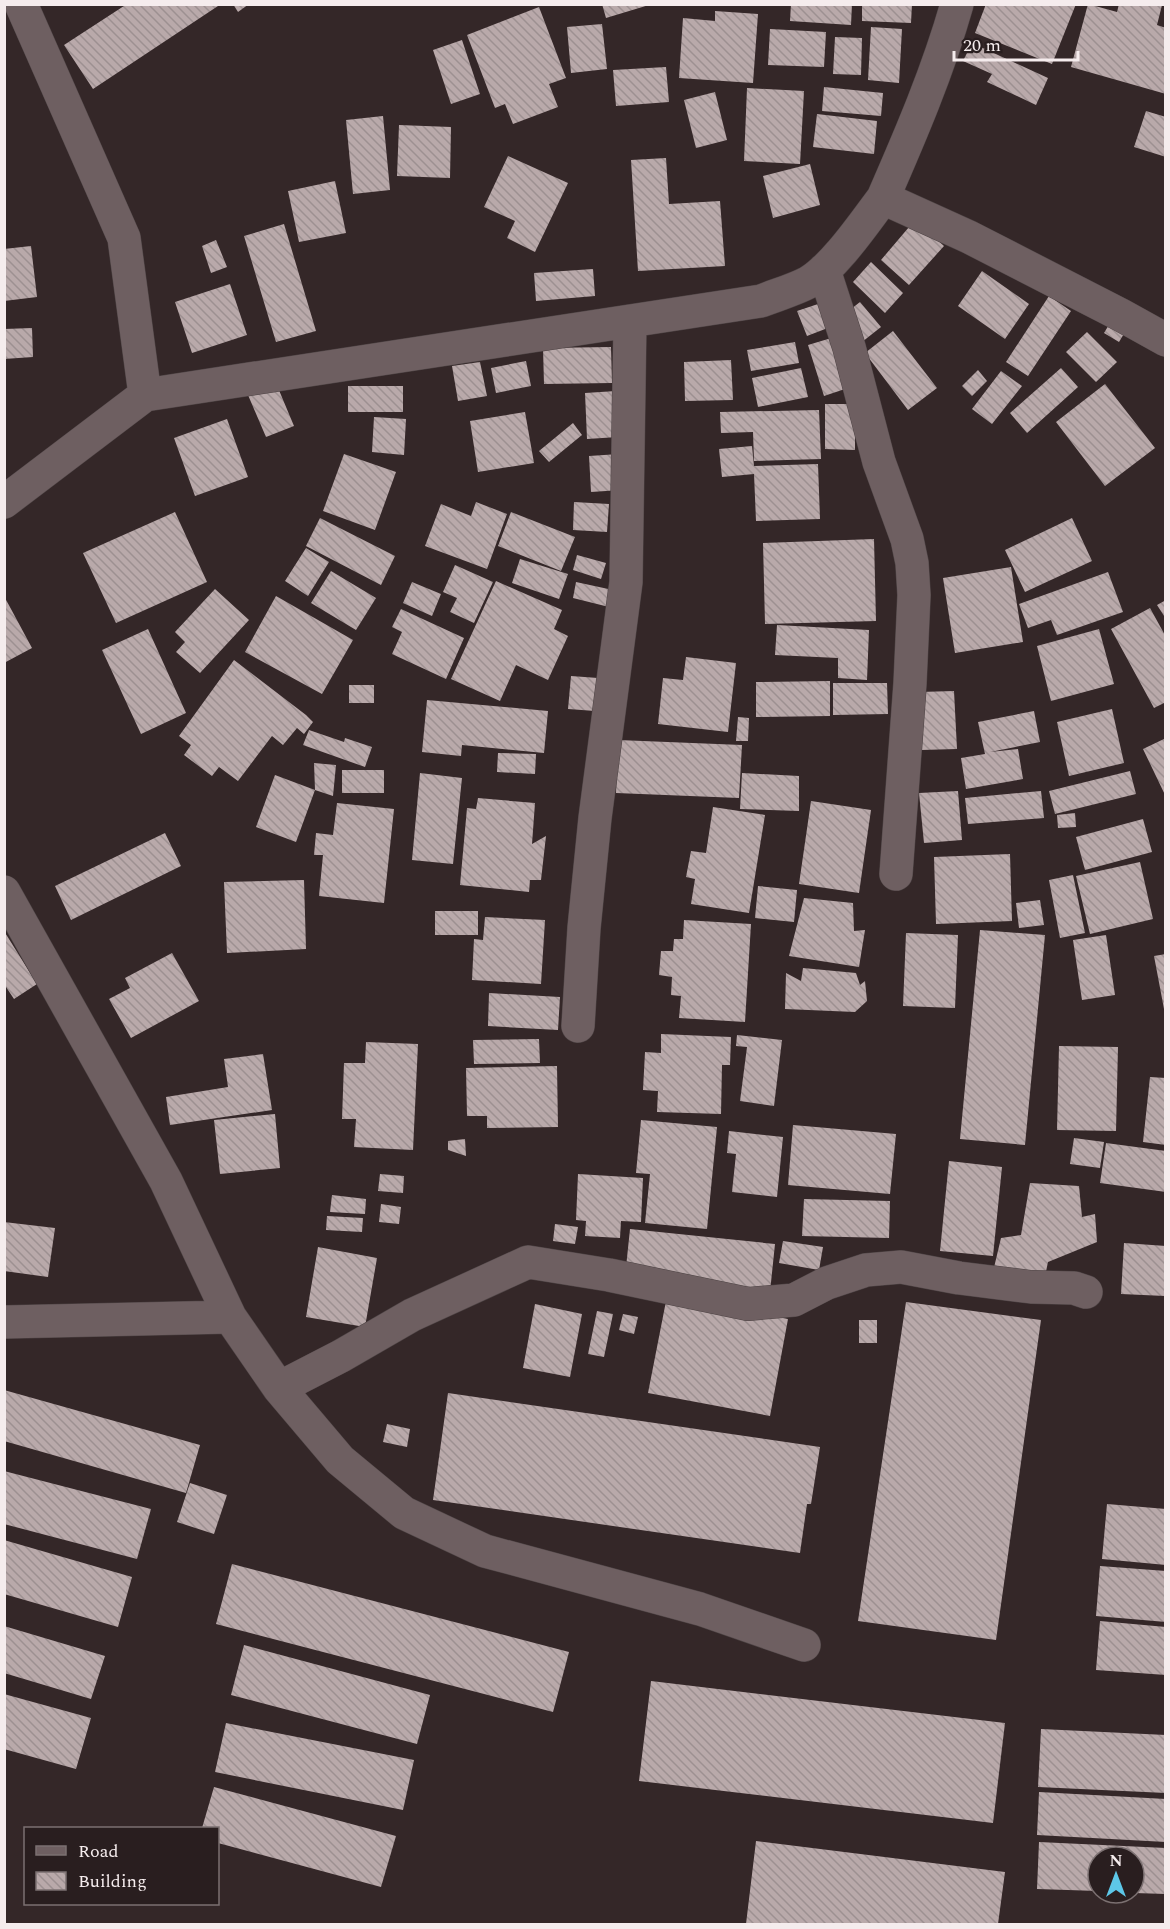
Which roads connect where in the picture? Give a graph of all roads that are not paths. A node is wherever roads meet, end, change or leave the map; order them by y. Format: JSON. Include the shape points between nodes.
{"nodes":[{"id":1,"x":21,"y":4,"type":"edge"},
{"id":2,"x":957,"y":4,"type":"edge"},
{"id":3,"x":883,"y":198,"type":"junction"},
{"id":4,"x":824,"y":270,"type":"junction"},
{"id":5,"x":630,"y":321,"type":"junction"},
{"id":6,"x":1166,"y":340,"type":"edge"},
{"id":7,"x":145,"y":395,"type":"junction"},
{"id":8,"x":4,"y":502,"type":"edge"},
{"id":9,"x":896,"y":874,"type":"dead end"},
{"id":10,"x":4,"y":892,"type":"edge"},
{"id":11,"x":578,"y":1026,"type":"dead end"},
{"id":12,"x":1086,"y":1292,"type":"dead end"},
{"id":13,"x":230,"y":1317,"type":"junction"},
{"id":14,"x":4,"y":1322,"type":"edge"},
{"id":15,"x":279,"y":1388,"type":"junction"},
{"id":16,"x":804,"y":1645,"type":"dead end"}],
"edges":[{"from":1,"to":7,"type":"street","via":[[124,238]]},
{"from":2,"to":3,"type":"street","via":[[944,48]]},
{"from":3,"to":4,"type":"street"},
{"from":3,"to":6,"type":"street","via":[[980,242]]},
{"from":4,"to":5,"type":"street","via":[[808,282],[761,301]]},
{"from":4,"to":9,"type":"street","via":[[912,563],[910,683]]},
{"from":5,"to":7,"type":"street"},
{"from":5,"to":11,"type":"street","via":[[626,582],[595,818]]},
{"from":7,"to":8,"type":"street"},
{"from":10,"to":13,"type":"street","via":[[166,1181]]},
{"from":12,"to":15,"type":"street","via":[[959,1278],[901,1267],[866,1270],[794,1300],[748,1304],[528,1262],[412,1315]]},
{"from":13,"to":14,"type":"street"},
{"from":13,"to":15,"type":"street"},
{"from":15,"to":16,"type":"street","via":[[340,1460],[404,1513],[484,1551],[700,1609]]}]}
